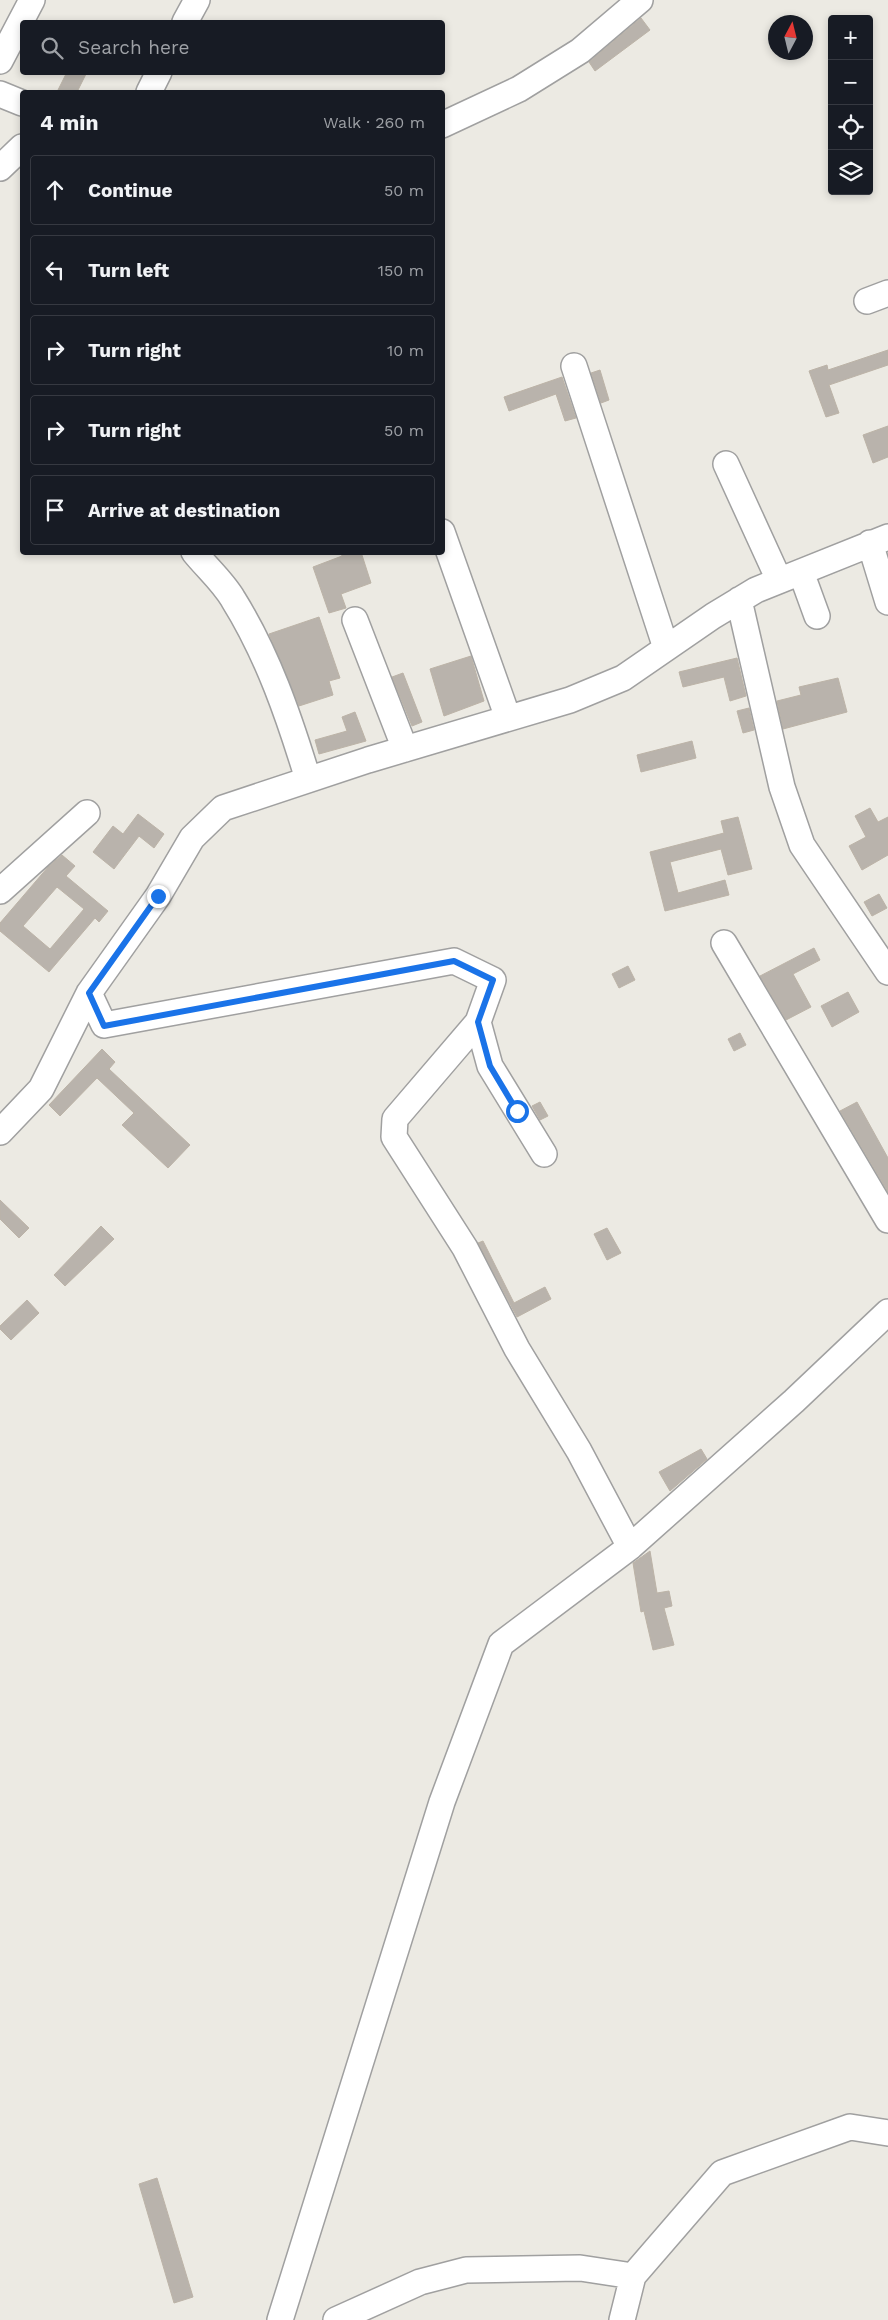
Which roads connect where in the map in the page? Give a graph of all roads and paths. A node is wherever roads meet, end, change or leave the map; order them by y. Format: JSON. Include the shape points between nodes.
{"nodes":[{"id":1,"x":32,"y":0,"type":"edge"},
{"id":2,"x":197,"y":0,"type":"edge"},
{"id":3,"x":640,"y":0,"type":"edge"},
{"id":4,"x":22,"y":20,"type":"edge"},
{"id":5,"x":186,"y":20,"type":"edge"},
{"id":6,"x":20,"y":23,"type":"edge"},
{"id":7,"x":0,"y":61,"type":"edge"},
{"id":8,"x":158,"y":75,"type":"edge"},
{"id":9,"x":150,"y":90,"type":"edge"},
{"id":10,"x":0,"y":94,"type":"edge"},
{"id":11,"x":20,"y":102,"type":"edge"},
{"id":12,"x":445,"y":124,"type":"edge"},
{"id":13,"x":20,"y":149,"type":"edge"},
{"id":14,"x":0,"y":168,"type":"edge"},
{"id":15,"x":574,"y":366,"type":"dead end"},
{"id":16,"x":726,"y":464,"type":"dead end"},
{"id":17,"x":445,"y":540,"type":"edge"},
{"id":18,"x":879,"y":540,"type":"edge"},
{"id":19,"x":196,"y":555,"type":"edge"},
{"id":20,"x":790,"y":576,"type":"junction"},
{"id":21,"x":739,"y":600,"type":"junction"},
{"id":22,"x":888,"y":602,"type":"edge"},
{"id":23,"x":817,"y":616,"type":"dead end"},
{"id":24,"x":354,"y":620,"type":"dead end"},
{"id":25,"x":666,"y":648,"type":"junction"},
{"id":26,"x":508,"y":718,"type":"junction"},
{"id":27,"x":405,"y":749,"type":"junction"},
{"id":28,"x":308,"y":779,"type":"junction"},
{"id":29,"x":87,"y":813,"type":"dead end"},
{"id":30,"x":0,"y":891,"type":"edge"},
{"id":31,"x":724,"y":943,"type":"dead end"},
{"id":32,"x":888,"y":972,"type":"edge"},
{"id":33,"x":89,"y":993,"type":"junction"},
{"id":34,"x":478,"y":1022,"type":"junction"},
{"id":35,"x":0,"y":1132,"type":"edge"},
{"id":36,"x":544,"y":1154,"type":"dead end"},
{"id":37,"x":888,"y":1220,"type":"edge"},
{"id":38,"x":888,"y":1312,"type":"edge"},
{"id":39,"x":630,"y":1548,"type":"junction"},
{"id":40,"x":888,"y":2133,"type":"edge"},
{"id":41,"x":633,"y":2276,"type":"junction"},
{"id":42,"x":280,"y":2320,"type":"edge"},
{"id":43,"x":336,"y":2320,"type":"edge"},
{"id":44,"x":622,"y":2320,"type":"edge"}],
"edges":[{"from":1,"to":4,"type":"street"},
{"from":2,"to":5,"type":"street"},
{"from":3,"to":12,"type":"street","via":[[572,56],[519,89]]},
{"from":6,"to":7,"type":"street"},
{"from":8,"to":9,"type":"street"},
{"from":10,"to":11,"type":"street"},
{"from":13,"to":14,"type":"street"},
{"from":15,"to":25,"type":"street"},
{"from":16,"to":20,"type":"street"},
{"from":17,"to":26,"type":"street"},
{"from":18,"to":20,"type":"street"},
{"from":18,"to":22,"type":"street"},
{"from":19,"to":28,"type":"street","via":[[232,598],[255,639],[286,709]]},
{"from":20,"to":21,"type":"street"},
{"from":20,"to":23,"type":"street"},
{"from":21,"to":25,"type":"street"},
{"from":21,"to":32,"type":"street","via":[[782,787],[802,845]]},
{"from":24,"to":27,"type":"street"},
{"from":25,"to":26,"type":"street","via":[[623,678],[570,700]]},
{"from":26,"to":27,"type":"street"},
{"from":27,"to":28,"type":"street"},
{"from":28,"to":33,"type":"street","via":[[223,808],[210,820],[192,838],[158,896]]},
{"from":29,"to":30,"type":"street"},
{"from":31,"to":37,"type":"street"},
{"from":33,"to":34,"type":"street","via":[[104,1026],[454,961],[493,980]]},
{"from":33,"to":35,"type":"street","via":[[41,1088]]},
{"from":34,"to":36,"type":"street","via":[[490,1066]]},
{"from":34,"to":39,"type":"street","via":[[395,1119],[394,1137],[465,1248],[517,1349],[579,1451]]},
{"from":38,"to":39,"type":"street"},
{"from":39,"to":42,"type":"street","via":[[501,1644],[442,1802]]},
{"from":40,"to":41,"type":"street","via":[[850,2127],[722,2173]]},
{"from":41,"to":43,"type":"street","via":[[580,2268],[466,2270],[420,2282]]},
{"from":41,"to":44,"type":"street"}]}
